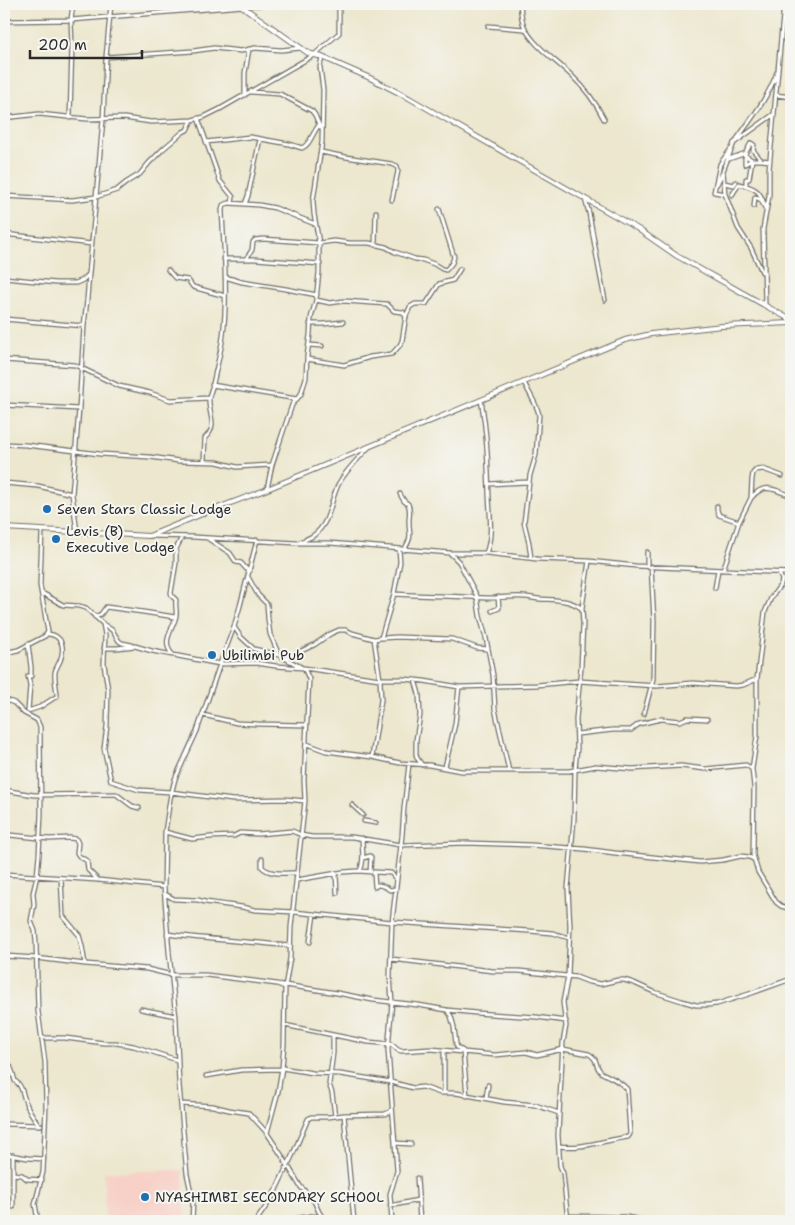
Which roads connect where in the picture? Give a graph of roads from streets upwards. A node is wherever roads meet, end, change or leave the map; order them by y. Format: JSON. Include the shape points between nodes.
{"nodes":[{"id":1,"x":73,"y":4,"type":"edge"},
{"id":2,"x":111,"y":4,"type":"edge"},
{"id":3,"x":259,"y":4,"type":"edge"},
{"id":4,"x":268,"y":4,"type":"edge"},
{"id":5,"x":339,"y":4,"type":"edge"},
{"id":6,"x":520,"y":4,"type":"edge"},
{"id":7,"x":784,"y":4,"type":"edge"},
{"id":8,"x":241,"y":5,"type":"edge"},
{"id":9,"x":110,"y":17,"type":"junction"},
{"id":10,"x":71,"y":20,"type":"junction"},
{"id":11,"x":4,"y":21,"type":"edge"},
{"id":12,"x":488,"y":26,"type":"dead end"},
{"id":13,"x":526,"y":29,"type":"junction"},
{"id":14,"x":302,"y":48,"type":"junction"},
{"id":15,"x":249,"y":49,"type":"junction"},
{"id":16,"x":314,"y":55,"type":"junction"},
{"id":17,"x":106,"y":57,"type":"junction"},
{"id":18,"x":322,"y":57,"type":"junction"},
{"id":19,"x":779,"y":65,"type":"junction"},
{"id":20,"x":250,"y":92,"type":"junction"},
{"id":21,"x":245,"y":95,"type":"junction"},
{"id":22,"x":776,"y":95,"type":"junction"},
{"id":23,"x":791,"y":97,"type":"edge"},
{"id":24,"x":775,"y":113,"type":"junction"},
{"id":25,"x":4,"y":118,"type":"edge"},
{"id":26,"x":70,"y":118,"type":"junction"},
{"id":27,"x":198,"y":118,"type":"junction"},
{"id":28,"x":604,"y":119,"type":"dead end"},
{"id":29,"x":103,"y":120,"type":"junction"},
{"id":30,"x":192,"y":120,"type":"junction"},
{"id":31,"x":319,"y":125,"type":"junction"},
{"id":32,"x":322,"y":132,"type":"junction"},
{"id":33,"x":260,"y":139,"type":"junction"},
{"id":34,"x":206,"y":142,"type":"junction"},
{"id":35,"x":734,"y":143,"type":"junction"},
{"id":36,"x":321,"y":152,"type":"junction"},
{"id":37,"x":745,"y":155,"type":"junction"},
{"id":38,"x":728,"y":159,"type":"junction"},
{"id":39,"x":752,"y":160,"type":"junction"},
{"id":40,"x":760,"y":160,"type":"junction"},
{"id":41,"x":770,"y":161,"type":"junction"},
{"id":42,"x":723,"y":172,"type":"junction"},
{"id":43,"x":736,"y":182,"type":"dead end"},
{"id":44,"x":724,"y":183,"type":"junction"},
{"id":45,"x":746,"y":186,"type":"junction"},
{"id":46,"x":714,"y":192,"type":"junction"},
{"id":47,"x":725,"y":194,"type":"junction"},
{"id":48,"x":732,"y":195,"type":"dead end"},
{"id":49,"x":4,"y":196,"type":"edge"},
{"id":50,"x":96,"y":197,"type":"junction"},
{"id":51,"x":584,"y":199,"type":"junction"},
{"id":52,"x":392,"y":200,"type":"dead end"},
{"id":53,"x":232,"y":203,"type":"junction"},
{"id":54,"x":244,"y":204,"type":"junction"},
{"id":55,"x":754,"y":206,"type":"dead end"},
{"id":56,"x":439,"y":209,"type":"dead end"},
{"id":57,"x":766,"y":210,"type":"junction"},
{"id":58,"x":376,"y":212,"type":"dead end"},
{"id":59,"x":316,"y":224,"type":"junction"},
{"id":60,"x":4,"y":234,"type":"edge"},
{"id":61,"x":319,"y":243,"type":"junction"},
{"id":62,"x":92,"y":244,"type":"junction"},
{"id":63,"x":375,"y":245,"type":"junction"},
{"id":64,"x":224,"y":259,"type":"junction"},
{"id":65,"x":246,"y":259,"type":"junction"},
{"id":66,"x":320,"y":264,"type":"junction"},
{"id":67,"x":460,"y":269,"type":"dead end"},
{"id":68,"x":168,"y":270,"type":"dead end"},
{"id":69,"x":89,"y":274,"type":"junction"},
{"id":70,"x":764,"y":274,"type":"junction"},
{"id":71,"x":225,"y":277,"type":"junction"},
{"id":72,"x":4,"y":278,"type":"edge"},
{"id":73,"x":316,"y":295,"type":"junction"},
{"id":74,"x":225,"y":296,"type":"junction"},
{"id":75,"x":316,"y":300,"type":"junction"},
{"id":76,"x":606,"y":300,"type":"dead end"},
{"id":77,"x":765,"y":304,"type":"junction"},
{"id":78,"x":406,"y":317,"type":"junction"},
{"id":79,"x":791,"y":319,"type":"edge"},
{"id":80,"x":4,"y":320,"type":"edge"},
{"id":81,"x":343,"y":322,"type":"dead end"},
{"id":82,"x":310,"y":324,"type":"junction"},
{"id":83,"x":84,"y":326,"type":"junction"},
{"id":84,"x":309,"y":345,"type":"junction"},
{"id":85,"x":322,"y":346,"type":"dead end"},
{"id":86,"x":307,"y":359,"type":"junction"},
{"id":87,"x":4,"y":360,"type":"edge"},
{"id":88,"x":81,"y":368,"type":"junction"},
{"id":89,"x":524,"y":382,"type":"junction"},
{"id":90,"x":212,"y":385,"type":"junction"},
{"id":91,"x":209,"y":398,"type":"junction"},
{"id":92,"x":298,"y":399,"type":"junction"},
{"id":93,"x":481,"y":400,"type":"junction"},
{"id":94,"x":4,"y":405,"type":"edge"},
{"id":95,"x":79,"y":409,"type":"junction"},
{"id":96,"x":4,"y":444,"type":"edge"},
{"id":97,"x":369,"y":446,"type":"junction"},
{"id":98,"x":76,"y":451,"type":"junction"},
{"id":99,"x":204,"y":461,"type":"junction"},
{"id":100,"x":272,"y":465,"type":"junction"},
{"id":101,"x":782,"y":476,"type":"dead end"},
{"id":102,"x":529,"y":482,"type":"junction"},
{"id":103,"x":4,"y":483,"type":"edge"},
{"id":104,"x":489,"y":484,"type":"junction"},
{"id":105,"x":267,"y":489,"type":"junction"},
{"id":106,"x":72,"y":494,"type":"junction"},
{"id":107,"x":400,"y":494,"type":"dead end"},
{"id":108,"x":791,"y":496,"type":"edge"},
{"id":109,"x":752,"y":498,"type":"junction"},
{"id":110,"x":718,"y":506,"type":"dead end"},
{"id":111,"x":739,"y":522,"type":"junction"},
{"id":112,"x":4,"y":528,"type":"edge"},
{"id":113,"x":42,"y":531,"type":"junction"},
{"id":114,"x":77,"y":532,"type":"junction"},
{"id":115,"x":149,"y":536,"type":"junction"},
{"id":116,"x":182,"y":536,"type":"junction"},
{"id":117,"x":206,"y":537,"type":"junction"},
{"id":118,"x":257,"y":540,"type":"junction"},
{"id":119,"x":297,"y":543,"type":"junction"},
{"id":120,"x":399,"y":550,"type":"junction"},
{"id":121,"x":404,"y":550,"type":"junction"},
{"id":122,"x":647,"y":552,"type":"dead end"},
{"id":123,"x":450,"y":553,"type":"junction"},
{"id":124,"x":486,"y":553,"type":"junction"},
{"id":125,"x":531,"y":558,"type":"junction"},
{"id":126,"x":589,"y":561,"type":"junction"},
{"id":127,"x":649,"y":566,"type":"junction"},
{"id":128,"x":721,"y":570,"type":"junction"},
{"id":129,"x":779,"y":573,"type":"junction"},
{"id":130,"x":249,"y":574,"type":"junction"},
{"id":131,"x":791,"y":574,"type":"edge"},
{"id":132,"x":715,"y":588,"type":"dead end"},
{"id":133,"x":42,"y":592,"type":"junction"},
{"id":134,"x":394,"y":594,"type":"junction"},
{"id":135,"x":477,"y":596,"type":"junction"},
{"id":136,"x":498,"y":597,"type":"junction"},
{"id":137,"x":582,"y":608,"type":"junction"},
{"id":138,"x":492,"y":611,"type":"dead end"},
{"id":139,"x":96,"y":616,"type":"junction"},
{"id":140,"x":176,"y":617,"type":"junction"},
{"id":141,"x":103,"y":624,"type":"junction"},
{"id":142,"x":234,"y":626,"type":"junction"},
{"id":143,"x":47,"y":634,"type":"junction"},
{"id":144,"x":381,"y":638,"type":"junction"},
{"id":145,"x":374,"y":639,"type":"junction"},
{"id":146,"x":28,"y":644,"type":"junction"},
{"id":147,"x":136,"y":646,"type":"junction"},
{"id":148,"x":104,"y":648,"type":"junction"},
{"id":149,"x":488,"y":649,"type":"junction"},
{"id":150,"x":4,"y":653,"type":"edge"},
{"id":151,"x":173,"y":655,"type":"junction"},
{"id":152,"x":278,"y":655,"type":"junction"},
{"id":153,"x":286,"y":658,"type":"junction"},
{"id":154,"x":220,"y":664,"type":"junction"},
{"id":155,"x":303,"y":668,"type":"junction"},
{"id":156,"x":380,"y":679,"type":"junction"},
{"id":157,"x":757,"y":679,"type":"junction"},
{"id":158,"x":415,"y":680,"type":"junction"},
{"id":159,"x":580,"y":681,"type":"junction"},
{"id":160,"x":652,"y":685,"type":"junction"},
{"id":161,"x":494,"y":686,"type":"junction"},
{"id":162,"x":459,"y":687,"type":"junction"},
{"id":163,"x":4,"y":699,"type":"edge"},
{"id":164,"x":28,"y":711,"type":"junction"},
{"id":165,"x":644,"y":714,"type":"dead end"},
{"id":166,"x":203,"y":715,"type":"junction"},
{"id":167,"x":33,"y":718,"type":"junction"},
{"id":168,"x":707,"y":719,"type":"dead end"},
{"id":169,"x":306,"y":725,"type":"junction"},
{"id":170,"x":577,"y":734,"type":"junction"},
{"id":171,"x":307,"y":744,"type":"junction"},
{"id":172,"x":372,"y":757,"type":"junction"},
{"id":173,"x":409,"y":764,"type":"junction"},
{"id":174,"x":422,"y":765,"type":"junction"},
{"id":175,"x":445,"y":768,"type":"junction"},
{"id":176,"x":752,"y":769,"type":"junction"},
{"id":177,"x":575,"y":770,"type":"junction"},
{"id":178,"x":509,"y":771,"type":"junction"},
{"id":179,"x":4,"y":790,"type":"edge"},
{"id":180,"x":171,"y":792,"type":"junction"},
{"id":181,"x":40,"y":795,"type":"junction"},
{"id":182,"x":305,"y":801,"type":"junction"},
{"id":183,"x":352,"y":805,"type":"dead end"},
{"id":184,"x":139,"y":808,"type":"dead end"},
{"id":185,"x":363,"y":815,"type":"dead end"},
{"id":186,"x":364,"y":820,"type":"dead end"},
{"id":187,"x":376,"y":823,"type":"dead end"},
{"id":188,"x":4,"y":832,"type":"edge"},
{"id":189,"x":165,"y":832,"type":"junction"},
{"id":190,"x":301,"y":835,"type":"junction"},
{"id":191,"x":39,"y":838,"type":"junction"},
{"id":192,"x":362,"y":838,"type":"junction"},
{"id":193,"x":401,"y":845,"type":"junction"},
{"id":194,"x":571,"y":848,"type":"junction"},
{"id":195,"x":363,"y":858,"type":"junction"},
{"id":196,"x":262,"y":859,"type":"dead end"},
{"id":197,"x":753,"y":859,"type":"junction"},
{"id":198,"x":360,"y":871,"type":"junction"},
{"id":199,"x":372,"y":872,"type":"junction"},
{"id":200,"x":297,"y":873,"type":"junction"},
{"id":201,"x":336,"y":873,"type":"junction"},
{"id":202,"x":4,"y":874,"type":"edge"},
{"id":203,"x":37,"y":876,"type":"junction"},
{"id":204,"x":61,"y":878,"type":"junction"},
{"id":205,"x":396,"y":879,"type":"junction"},
{"id":206,"x":98,"y":880,"type":"junction"},
{"id":207,"x":297,"y":880,"type":"junction"},
{"id":208,"x":164,"y":887,"type":"junction"},
{"id":209,"x":395,"y":889,"type":"junction"},
{"id":210,"x":165,"y":893,"type":"junction"},
{"id":211,"x":337,"y":893,"type":"dead end"},
{"id":212,"x":791,"y":909,"type":"edge"},
{"id":213,"x":294,"y":912,"type":"junction"},
{"id":214,"x":314,"y":914,"type":"junction"},
{"id":215,"x":392,"y":922,"type":"junction"},
{"id":216,"x":167,"y":934,"type":"junction"},
{"id":217,"x":569,"y":938,"type":"junction"},
{"id":218,"x":310,"y":942,"type":"dead end"},
{"id":219,"x":290,"y":946,"type":"junction"},
{"id":220,"x":4,"y":956,"type":"edge"},
{"id":221,"x":36,"y":958,"type":"junction"},
{"id":222,"x":391,"y":959,"type":"junction"},
{"id":223,"x":85,"y":964,"type":"junction"},
{"id":224,"x":172,"y":975,"type":"junction"},
{"id":225,"x":568,"y":976,"type":"junction"},
{"id":226,"x":791,"y":978,"type":"edge"},
{"id":227,"x":285,"y":986,"type":"junction"},
{"id":228,"x":392,"y":1002,"type":"junction"},
{"id":229,"x":141,"y":1009,"type":"dead end"},
{"id":230,"x":447,"y":1010,"type":"junction"},
{"id":231,"x":176,"y":1016,"type":"junction"},
{"id":232,"x":566,"y":1021,"type":"junction"},
{"id":233,"x":284,"y":1025,"type":"junction"},
{"id":234,"x":332,"y":1036,"type":"junction"},
{"id":235,"x":42,"y":1038,"type":"junction"},
{"id":236,"x":389,"y":1044,"type":"junction"},
{"id":237,"x":563,"y":1049,"type":"junction"},
{"id":238,"x":444,"y":1051,"type":"junction"},
{"id":239,"x":463,"y":1052,"type":"junction"},
{"id":240,"x":4,"y":1056,"type":"edge"},
{"id":241,"x":177,"y":1060,"type":"junction"},
{"id":242,"x":282,"y":1069,"type":"junction"},
{"id":243,"x":330,"y":1073,"type":"junction"},
{"id":244,"x":206,"y":1076,"type":"dead end"},
{"id":245,"x":391,"y":1082,"type":"junction"},
{"id":246,"x":488,"y":1086,"type":"dead end"},
{"id":247,"x":444,"y":1092,"type":"junction"},
{"id":248,"x":466,"y":1096,"type":"junction"},
{"id":249,"x":486,"y":1098,"type":"junction"},
{"id":250,"x":181,"y":1104,"type":"junction"},
{"id":251,"x":393,"y":1109,"type":"junction"},
{"id":252,"x":559,"y":1113,"type":"junction"},
{"id":253,"x":344,"y":1115,"type":"junction"},
{"id":254,"x":334,"y":1116,"type":"junction"},
{"id":255,"x":4,"y":1124,"type":"edge"},
{"id":256,"x":39,"y":1125,"type":"junction"},
{"id":257,"x":45,"y":1126,"type":"junction"},
{"id":258,"x":267,"y":1133,"type":"junction"},
{"id":259,"x":395,"y":1143,"type":"junction"},
{"id":260,"x":410,"y":1144,"type":"dead end"},
{"id":261,"x":559,"y":1146,"type":"junction"},
{"id":262,"x":4,"y":1154,"type":"edge"},
{"id":263,"x":13,"y":1155,"type":"junction"},
{"id":264,"x":44,"y":1159,"type":"junction"},
{"id":265,"x":288,"y":1165,"type":"junction"},
{"id":266,"x":13,"y":1174,"type":"junction"},
{"id":267,"x":417,"y":1178,"type":"dead end"},
{"id":268,"x":42,"y":1180,"type":"junction"},
{"id":269,"x":418,"y":1200,"type":"junction"},
{"id":270,"x":390,"y":1206,"type":"junction"},
{"id":271,"x":13,"y":1207,"type":"dead end"},
{"id":272,"x":36,"y":1212,"type":"junction"},
{"id":273,"x":568,"y":1216,"type":"junction"},
{"id":274,"x":322,"y":1217,"type":"junction"},
{"id":275,"x":34,"y":1221,"type":"edge"},
{"id":276,"x":38,"y":1221,"type":"edge"},
{"id":277,"x":192,"y":1221,"type":"edge"},
{"id":278,"x":256,"y":1221,"type":"edge"},
{"id":279,"x":283,"y":1221,"type":"edge"},
{"id":280,"x":325,"y":1221,"type":"edge"},
{"id":281,"x":354,"y":1221,"type":"edge"},
{"id":282,"x":392,"y":1221,"type":"edge"},
{"id":283,"x":420,"y":1221,"type":"edge"},
{"id":284,"x":568,"y":1221,"type":"edge"},
{"id":285,"x":647,"y":1221,"type":"edge"}],
"edges":[{"from":1,"to":10,"type":"street"},
{"from":2,"to":9,"type":"street"},
{"from":3,"to":4,"type":"street"},
{"from":3,"to":8,"type":"street"},
{"from":5,"to":16,"type":"street","via":[[338,33]]},
{"from":6,"to":13,"type":"street"},
{"from":7,"to":19,"type":"street"},
{"from":8,"to":9,"type":"street"},
{"from":8,"to":14,"type":"street"},
{"from":9,"to":10,"type":"street"},
{"from":9,"to":17,"type":"street"},
{"from":10,"to":11,"type":"street"},
{"from":10,"to":26,"type":"street"},
{"from":12,"to":13,"type":"street"},
{"from":13,"to":28,"type":"street","via":[[533,40],[573,76]]},
{"from":14,"to":15,"type":"street"},
{"from":14,"to":16,"type":"street"},
{"from":15,"to":17,"type":"street","via":[[214,48]]},
{"from":15,"to":21,"type":"street"},
{"from":16,"to":18,"type":"street"},
{"from":16,"to":20,"type":"street"},
{"from":17,"to":29,"type":"street"},
{"from":18,"to":32,"type":"street"},
{"from":18,"to":51,"type":"street","via":[[410,98]]},
{"from":19,"to":22,"type":"street"},
{"from":19,"to":35,"type":"street","via":[[774,81]]},
{"from":20,"to":21,"type":"street"},
{"from":20,"to":31,"type":"street","via":[[283,95],[312,111]]},
{"from":21,"to":27,"type":"street"},
{"from":22,"to":23,"type":"street"},
{"from":22,"to":24,"type":"street"},
{"from":24,"to":35,"type":"street"},
{"from":24,"to":41,"type":"street"},
{"from":25,"to":26,"type":"street","via":[[40,114]]},
{"from":26,"to":29,"type":"street"},
{"from":27,"to":30,"type":"street"},
{"from":27,"to":34,"type":"street"},
{"from":29,"to":30,"type":"street"},
{"from":29,"to":50,"type":"street"},
{"from":30,"to":50,"type":"street","via":[[188,130],[163,149],[140,174],[117,190]]},
{"from":31,"to":32,"type":"street"},
{"from":31,"to":33,"type":"street","via":[[303,148]]},
{"from":32,"to":36,"type":"street"},
{"from":33,"to":34,"type":"street","via":[[250,137]]},
{"from":33,"to":54,"type":"street"},
{"from":34,"to":53,"type":"street","via":[[220,181],[233,197]]},
{"from":35,"to":38,"type":"street"},
{"from":35,"to":46,"type":"street","via":[[720,164]]},
{"from":36,"to":52,"type":"street","via":[[397,166]]},
{"from":36,"to":59,"type":"street","via":[[313,193]]},
{"from":37,"to":38,"type":"street"},
{"from":37,"to":39,"type":"street"},
{"from":37,"to":39,"type":"street","via":[[745,164]]},
{"from":37,"to":40,"type":"street","via":[[751,143]]},
{"from":38,"to":42,"type":"street"},
{"from":39,"to":40,"type":"street"},
{"from":39,"to":45,"type":"street"},
{"from":40,"to":41,"type":"street"},
{"from":41,"to":57,"type":"street"},
{"from":42,"to":44,"type":"street"},
{"from":42,"to":46,"type":"street"},
{"from":43,"to":44,"type":"street","via":[[734,185]]},
{"from":44,"to":47,"type":"street"},
{"from":45,"to":48,"type":"street","via":[[740,184]]},
{"from":45,"to":57,"type":"street","via":[[756,189],[762,196]]},
{"from":46,"to":47,"type":"street"},
{"from":47,"to":70,"type":"street","via":[[738,228]]},
{"from":49,"to":50,"type":"street","via":[[72,200]]},
{"from":50,"to":62,"type":"street"},
{"from":51,"to":76,"type":"street"},
{"from":51,"to":77,"type":"street","via":[[638,229],[677,256]]},
{"from":53,"to":54,"type":"street"},
{"from":53,"to":64,"type":"street","via":[[222,207]]},
{"from":54,"to":59,"type":"street","via":[[276,208]]},
{"from":55,"to":57,"type":"street","via":[[755,197],[761,200]]},
{"from":56,"to":63,"type":"street","via":[[454,256],[446,270]]},
{"from":57,"to":70,"type":"street"},
{"from":58,"to":63,"type":"street"},
{"from":59,"to":61,"type":"street"},
{"from":60,"to":62,"type":"street"},
{"from":61,"to":63,"type":"street","via":[[334,241]]},
{"from":61,"to":65,"type":"street","via":[[255,240]]},
{"from":61,"to":66,"type":"street"},
{"from":62,"to":69,"type":"street"},
{"from":64,"to":65,"type":"street"},
{"from":64,"to":71,"type":"street"},
{"from":65,"to":66,"type":"street"},
{"from":66,"to":73,"type":"street"},
{"from":67,"to":78,"type":"street","via":[[453,280],[438,285],[426,304],[410,307]]},
{"from":68,"to":74,"type":"street","via":[[175,278],[188,280],[193,287]]},
{"from":69,"to":72,"type":"street","via":[[76,283]]},
{"from":69,"to":83,"type":"street"},
{"from":70,"to":77,"type":"street"},
{"from":71,"to":73,"type":"street"},
{"from":71,"to":74,"type":"street"},
{"from":73,"to":75,"type":"street"},
{"from":74,"to":90,"type":"street","via":[[222,338]]},
{"from":75,"to":78,"type":"street","via":[[387,304]]},
{"from":75,"to":82,"type":"street"},
{"from":77,"to":79,"type":"street"},
{"from":78,"to":86,"type":"street","via":[[402,341],[392,354],[344,366]]},
{"from":79,"to":89,"type":"street","via":[[635,337]]},
{"from":80,"to":83,"type":"street"},
{"from":81,"to":82,"type":"street"},
{"from":82,"to":84,"type":"street"},
{"from":83,"to":88,"type":"street"},
{"from":84,"to":85,"type":"street"},
{"from":84,"to":86,"type":"street"},
{"from":86,"to":92,"type":"street","via":[[304,387]]},
{"from":87,"to":88,"type":"street"},
{"from":88,"to":91,"type":"street","via":[[119,386],[170,400]]},
{"from":88,"to":95,"type":"street"},
{"from":89,"to":93,"type":"street"},
{"from":89,"to":102,"type":"street","via":[[539,415],[536,455]]},
{"from":90,"to":91,"type":"street"},
{"from":90,"to":92,"type":"street"},
{"from":91,"to":99,"type":"street","via":[[212,424],[211,432],[205,438]]},
{"from":92,"to":100,"type":"street","via":[[292,405]]},
{"from":93,"to":97,"type":"street"},
{"from":93,"to":104,"type":"street"},
{"from":94,"to":95,"type":"street"},
{"from":95,"to":98,"type":"street"},
{"from":96,"to":98,"type":"street"},
{"from":97,"to":105,"type":"street"},
{"from":97,"to":119,"type":"street","via":[[340,481],[322,526],[313,536]]},
{"from":98,"to":99,"type":"street"},
{"from":98,"to":106,"type":"street"},
{"from":99,"to":100,"type":"street","via":[[237,467]]},
{"from":100,"to":105,"type":"street"},
{"from":101,"to":109,"type":"street","via":[[763,469],[756,470],[752,479]]},
{"from":102,"to":104,"type":"street"},
{"from":102,"to":125,"type":"street","via":[[524,522]]},
{"from":103,"to":106,"type":"street"},
{"from":104,"to":124,"type":"street","via":[[490,527]]},
{"from":105,"to":115,"type":"street"},
{"from":106,"to":114,"type":"street"},
{"from":107,"to":121,"type":"street","via":[[410,508],[411,536]]},
{"from":108,"to":109,"type":"street","via":[[765,488]]},
{"from":109,"to":111,"type":"street"},
{"from":110,"to":111,"type":"street","via":[[718,515]]},
{"from":111,"to":128,"type":"street"},
{"from":112,"to":113,"type":"street"},
{"from":113,"to":114,"type":"street"},
{"from":113,"to":133,"type":"street"},
{"from":114,"to":115,"type":"street"},
{"from":115,"to":116,"type":"street"},
{"from":116,"to":117,"type":"street"},
{"from":116,"to":140,"type":"street","via":[[176,549],[171,593],[176,600]]},
{"from":117,"to":118,"type":"street"},
{"from":117,"to":130,"type":"street","via":[[230,553],[236,562],[241,562]]},
{"from":118,"to":119,"type":"street"},
{"from":118,"to":130,"type":"street"},
{"from":119,"to":120,"type":"street"},
{"from":120,"to":121,"type":"street"},
{"from":120,"to":134,"type":"street"},
{"from":121,"to":123,"type":"street"},
{"from":122,"to":127,"type":"street"},
{"from":123,"to":124,"type":"street"},
{"from":123,"to":135,"type":"street","via":[[459,562]]},
{"from":124,"to":125,"type":"street"},
{"from":125,"to":126,"type":"street"},
{"from":126,"to":127,"type":"street"},
{"from":126,"to":137,"type":"street"},
{"from":127,"to":128,"type":"street"},
{"from":127,"to":160,"type":"street","via":[[654,621]]},
{"from":128,"to":129,"type":"street"},
{"from":128,"to":132,"type":"street"},
{"from":129,"to":131,"type":"street"},
{"from":129,"to":157,"type":"street","via":[[781,584],[765,612]]},
{"from":130,"to":142,"type":"street"},
{"from":130,"to":152,"type":"street","via":[[258,595],[268,604],[270,634]]},
{"from":133,"to":139,"type":"street","via":[[63,605],[86,608]]},
{"from":133,"to":143,"type":"street"},
{"from":134,"to":135,"type":"street"},
{"from":134,"to":144,"type":"street"},
{"from":135,"to":136,"type":"street"},
{"from":135,"to":149,"type":"street"},
{"from":136,"to":137,"type":"street","via":[[564,600]]},
{"from":136,"to":138,"type":"street","via":[[499,608]]},
{"from":137,"to":159,"type":"street"},
{"from":139,"to":140,"type":"street","via":[[106,608]]},
{"from":139,"to":141,"type":"street"},
{"from":140,"to":151,"type":"street","via":[[167,641]]},
{"from":141,"to":147,"type":"street","via":[[112,630],[118,641]]},
{"from":141,"to":148,"type":"street"},
{"from":142,"to":152,"type":"street","via":[[254,649]]},
{"from":142,"to":154,"type":"street"},
{"from":143,"to":146,"type":"street"},
{"from":143,"to":164,"type":"street","via":[[56,636],[62,643],[61,659],[54,674],[57,694],[56,698]]},
{"from":144,"to":145,"type":"street"},
{"from":144,"to":149,"type":"street","via":[[452,639]]},
{"from":145,"to":153,"type":"street","via":[[339,630]]},
{"from":145,"to":156,"type":"street"},
{"from":146,"to":150,"type":"street"},
{"from":146,"to":164,"type":"street","via":[[31,676],[28,676]]},
{"from":147,"to":148,"type":"street"},
{"from":147,"to":151,"type":"street"},
{"from":148,"to":180,"type":"street","via":[[108,690],[104,748],[110,780],[136,790]]},
{"from":149,"to":161,"type":"street"},
{"from":151,"to":154,"type":"street"},
{"from":152,"to":153,"type":"street"},
{"from":153,"to":155,"type":"street"},
{"from":154,"to":155,"type":"street","via":[[256,663]]},
{"from":154,"to":166,"type":"street"},
{"from":155,"to":156,"type":"street"},
{"from":155,"to":169,"type":"street","via":[[309,679]]},
{"from":156,"to":158,"type":"street"},
{"from":156,"to":172,"type":"street","via":[[381,700]]},
{"from":157,"to":160,"type":"street","via":[[736,686]]},
{"from":157,"to":176,"type":"street"},
{"from":158,"to":162,"type":"street"},
{"from":158,"to":174,"type":"street","via":[[420,714],[416,754]]},
{"from":159,"to":160,"type":"street"},
{"from":159,"to":161,"type":"street"},
{"from":159,"to":170,"type":"street"},
{"from":160,"to":165,"type":"street"},
{"from":161,"to":162,"type":"street"},
{"from":161,"to":178,"type":"street","via":[[495,709]]},
{"from":162,"to":175,"type":"street"},
{"from":163,"to":167,"type":"street"},
{"from":164,"to":167,"type":"street"},
{"from":166,"to":169,"type":"street","via":[[238,723]]},
{"from":166,"to":180,"type":"street"},
{"from":167,"to":181,"type":"street","via":[[40,727]]},
{"from":168,"to":170,"type":"street","via":[[661,719],[639,724],[631,730]]},
{"from":169,"to":171,"type":"street"},
{"from":170,"to":177,"type":"street"},
{"from":171,"to":172,"type":"street","via":[[326,752]]},
{"from":171,"to":182,"type":"street"},
{"from":172,"to":173,"type":"street"},
{"from":173,"to":174,"type":"street"},
{"from":173,"to":193,"type":"street"},
{"from":174,"to":175,"type":"street"},
{"from":175,"to":178,"type":"street"},
{"from":176,"to":177,"type":"street","via":[[746,765],[705,769],[596,766]]},
{"from":176,"to":197,"type":"street"},
{"from":177,"to":178,"type":"street"},
{"from":177,"to":194,"type":"street"},
{"from":179,"to":181,"type":"street"},
{"from":180,"to":182,"type":"street","via":[[233,800]]},
{"from":180,"to":189,"type":"street"},
{"from":181,"to":184,"type":"street","via":[[116,794]]},
{"from":181,"to":191,"type":"street"},
{"from":182,"to":190,"type":"street"},
{"from":183,"to":185,"type":"street"},
{"from":186,"to":187,"type":"street"},
{"from":188,"to":191,"type":"street"},
{"from":189,"to":190,"type":"street","via":[[192,839],[292,831]]},
{"from":189,"to":208,"type":"street"},
{"from":190,"to":192,"type":"street"},
{"from":190,"to":200,"type":"street"},
{"from":191,"to":203,"type":"street"},
{"from":191,"to":206,"type":"street","via":[[76,838],[77,853],[87,860],[88,870]]},
{"from":192,"to":193,"type":"street"},
{"from":192,"to":195,"type":"street"},
{"from":193,"to":194,"type":"street","via":[[466,842]]},
{"from":193,"to":205,"type":"street"},
{"from":194,"to":197,"type":"street","via":[[700,862],[742,856]]},
{"from":194,"to":217,"type":"street"},
{"from":195,"to":198,"type":"street"},
{"from":195,"to":199,"type":"street","via":[[371,857]]},
{"from":196,"to":200,"type":"street","via":[[265,870]]},
{"from":197,"to":212,"type":"street","via":[[776,902]]},
{"from":198,"to":199,"type":"street"},
{"from":198,"to":201,"type":"street"},
{"from":199,"to":205,"type":"street","via":[[391,873]]},
{"from":199,"to":209,"type":"street","via":[[375,887]]},
{"from":200,"to":207,"type":"street"},
{"from":201,"to":207,"type":"street"},
{"from":201,"to":211,"type":"street"},
{"from":202,"to":203,"type":"street"},
{"from":203,"to":204,"type":"street"},
{"from":203,"to":221,"type":"street","via":[[31,921],[36,936]]},
{"from":204,"to":206,"type":"street"},
{"from":204,"to":223,"type":"street","via":[[63,916],[79,935]]},
{"from":205,"to":209,"type":"street"},
{"from":206,"to":208,"type":"street"},
{"from":207,"to":213,"type":"street"},
{"from":208,"to":210,"type":"street"},
{"from":209,"to":215,"type":"street"},
{"from":210,"to":213,"type":"street","via":[[176,900]]},
{"from":210,"to":216,"type":"street"},
{"from":213,"to":214,"type":"street"},
{"from":213,"to":219,"type":"street"},
{"from":214,"to":215,"type":"street"},
{"from":214,"to":218,"type":"street"},
{"from":215,"to":217,"type":"street","via":[[553,933]]},
{"from":215,"to":222,"type":"street"},
{"from":216,"to":219,"type":"street"},
{"from":216,"to":224,"type":"street"},
{"from":217,"to":225,"type":"street"},
{"from":219,"to":227,"type":"street"},
{"from":220,"to":221,"type":"street"},
{"from":221,"to":223,"type":"street"},
{"from":221,"to":235,"type":"street"},
{"from":222,"to":225,"type":"street"},
{"from":222,"to":228,"type":"street"},
{"from":223,"to":224,"type":"street","via":[[147,969]]},
{"from":224,"to":227,"type":"street","via":[[206,975]]},
{"from":224,"to":231,"type":"street"},
{"from":225,"to":226,"type":"street","via":[[601,984],[624,980],[696,1005],[718,1004]]},
{"from":225,"to":232,"type":"street","via":[[562,1002]]},
{"from":227,"to":228,"type":"street"},
{"from":227,"to":233,"type":"street"},
{"from":228,"to":230,"type":"street"},
{"from":228,"to":236,"type":"street"},
{"from":229,"to":231,"type":"street"},
{"from":230,"to":232,"type":"street"},
{"from":230,"to":239,"type":"street","via":[[457,1047]]},
{"from":231,"to":241,"type":"street"},
{"from":232,"to":237,"type":"street"},
{"from":233,"to":234,"type":"street"},
{"from":233,"to":242,"type":"street"},
{"from":234,"to":236,"type":"street"},
{"from":234,"to":243,"type":"street","via":[[334,1053]]},
{"from":235,"to":241,"type":"street","via":[[116,1043]]},
{"from":235,"to":257,"type":"street"},
{"from":236,"to":238,"type":"street","via":[[401,1051]]},
{"from":236,"to":245,"type":"street"},
{"from":237,"to":239,"type":"street","via":[[538,1055],[526,1052],[495,1055]]},
{"from":237,"to":252,"type":"street"},
{"from":237,"to":261,"type":"street","via":[[593,1056],[601,1072],[624,1086],[630,1134],[588,1146]]},
{"from":238,"to":239,"type":"street"},
{"from":238,"to":247,"type":"street"},
{"from":239,"to":248,"type":"street"},
{"from":240,"to":256,"type":"street"},
{"from":241,"to":250,"type":"street"},
{"from":242,"to":243,"type":"street"},
{"from":242,"to":244,"type":"street","via":[[241,1070]]},
{"from":242,"to":258,"type":"street"},
{"from":243,"to":245,"type":"street"},
{"from":243,"to":254,"type":"street"},
{"from":245,"to":247,"type":"street"},
{"from":245,"to":251,"type":"street"},
{"from":246,"to":249,"type":"street"},
{"from":247,"to":248,"type":"street"},
{"from":248,"to":249,"type":"street"},
{"from":249,"to":252,"type":"street","via":[[535,1105]]},
{"from":250,"to":258,"type":"street","via":[[211,1105],[248,1112]]},
{"from":250,"to":277,"type":"street","via":[[187,1174],[193,1201]]},
{"from":251,"to":253,"type":"street","via":[[385,1114]]},
{"from":251,"to":259,"type":"street"},
{"from":252,"to":261,"type":"street"},
{"from":253,"to":254,"type":"street"},
{"from":253,"to":281,"type":"street"},
{"from":254,"to":265,"type":"street","via":[[308,1119]]},
{"from":255,"to":256,"type":"street"},
{"from":256,"to":257,"type":"street"},
{"from":257,"to":264,"type":"street"},
{"from":258,"to":265,"type":"street"},
{"from":259,"to":260,"type":"street"},
{"from":259,"to":270,"type":"street","via":[[397,1171]]},
{"from":261,"to":273,"type":"street"},
{"from":262,"to":263,"type":"street"},
{"from":263,"to":264,"type":"street"},
{"from":263,"to":266,"type":"street"},
{"from":264,"to":268,"type":"street"},
{"from":265,"to":274,"type":"street"},
{"from":265,"to":278,"type":"street"},
{"from":266,"to":268,"type":"street"},
{"from":266,"to":271,"type":"street"},
{"from":267,"to":269,"type":"street"},
{"from":268,"to":272,"type":"street"},
{"from":269,"to":270,"type":"street"},
{"from":269,"to":283,"type":"street"},
{"from":270,"to":282,"type":"street"},
{"from":272,"to":275,"type":"street"},
{"from":272,"to":276,"type":"street"},
{"from":273,"to":284,"type":"street"},
{"from":273,"to":285,"type":"street"},
{"from":274,"to":279,"type":"street"},
{"from":274,"to":280,"type":"street"}]}
